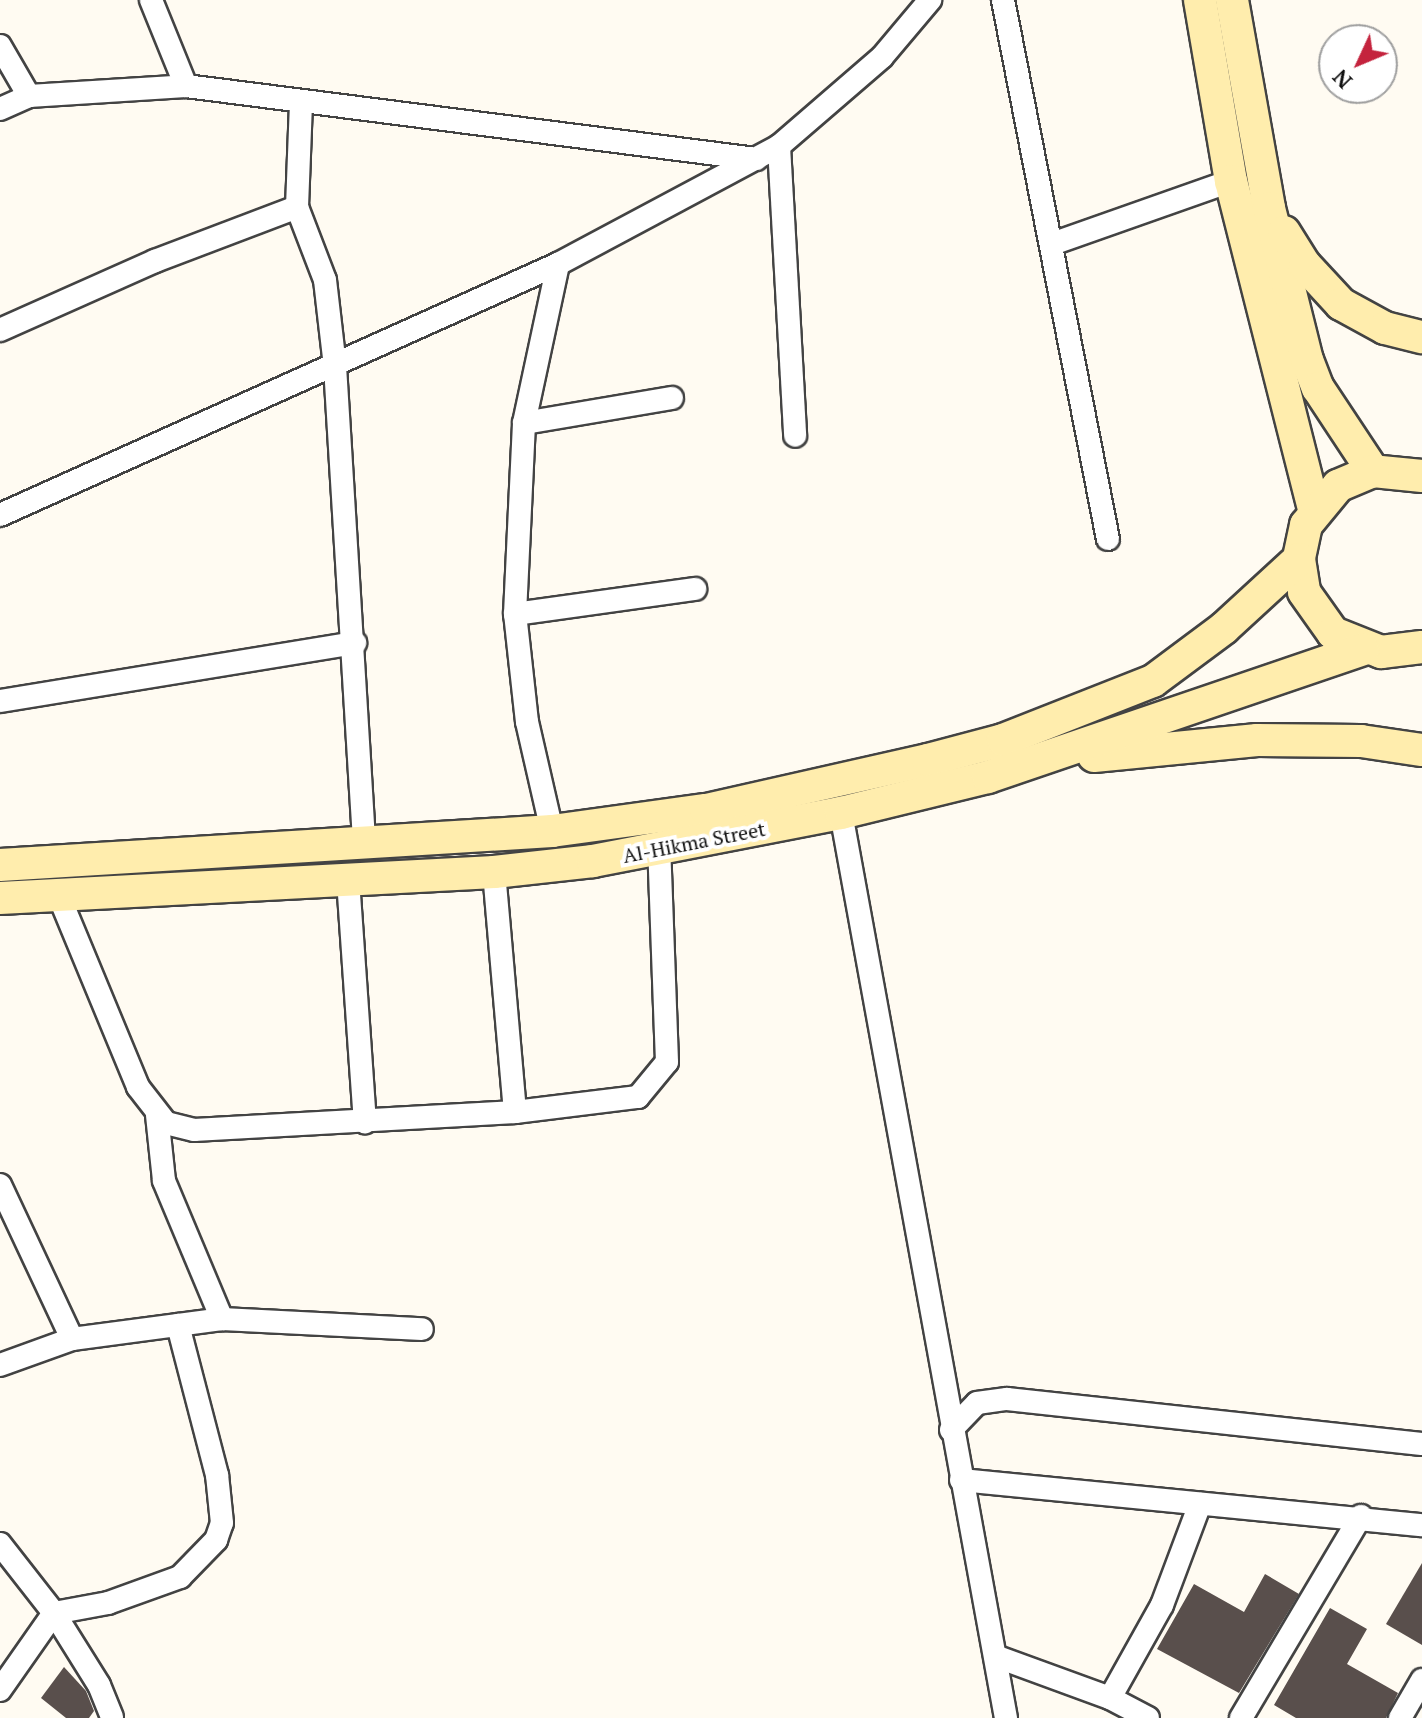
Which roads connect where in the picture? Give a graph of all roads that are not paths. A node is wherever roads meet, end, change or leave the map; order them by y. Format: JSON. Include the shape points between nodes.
{"nodes":[{"id":1,"x":151,"y":0,"type":"edge"},
{"id":2,"x":930,"y":0,"type":"edge"},
{"id":3,"x":1003,"y":0,"type":"edge"},
{"id":4,"x":1200,"y":0,"type":"edge"},
{"id":5,"x":1232,"y":0,"type":"edge"},
{"id":6,"x":0,"y":46,"type":"edge"},
{"id":7,"x":186,"y":86,"type":"junction"},
{"id":8,"x":29,"y":96,"type":"junction"},
{"id":9,"x":301,"y":103,"type":"junction"},
{"id":10,"x":0,"y":109,"type":"edge"},
{"id":11,"x":779,"y":146,"type":"junction"},
{"id":12,"x":756,"y":159,"type":"junction"},
{"id":13,"x":1231,"y":181,"type":"junction"},
{"id":14,"x":297,"y":207,"type":"junction"},
{"id":15,"x":1269,"y":208,"type":"junction"},
{"id":16,"x":1052,"y":244,"type":"junction"},
{"id":17,"x":558,"y":264,"type":"junction"},
{"id":18,"x":0,"y":330,"type":"edge"},
{"id":19,"x":1422,"y":337,"type":"edge"},
{"id":20,"x":335,"y":366,"type":"junction"},
{"id":21,"x":672,"y":398,"type":"dead end"},
{"id":22,"x":524,"y":423,"type":"junction"},
{"id":23,"x":795,"y":436,"type":"dead end"},
{"id":24,"x":1405,"y":469,"type":"edge"},
{"id":25,"x":1314,"y":510,"type":"junction"},
{"id":26,"x":0,"y":515,"type":"edge"},
{"id":27,"x":1108,"y":539,"type":"dead end"},
{"id":28,"x":1299,"y":559,"type":"junction"},
{"id":29,"x":695,"y":589,"type":"dead end"},
{"id":30,"x":515,"y":614,"type":"junction"},
{"id":31,"x":355,"y":643,"type":"junction"},
{"id":32,"x":1363,"y":649,"type":"junction"},
{"id":33,"x":1419,"y":652,"type":"edge"},
{"id":34,"x":0,"y":701,"type":"edge"},
{"id":35,"x":1422,"y":750,"type":"edge"},
{"id":36,"x":1035,"y":763,"type":"junction"},
{"id":37,"x":841,"y":813,"type":"junction"},
{"id":38,"x":552,"y":831,"type":"junction"},
{"id":39,"x":364,"y":841,"type":"junction"},
{"id":40,"x":659,"y":848,"type":"junction"},
{"id":41,"x":0,"y":865,"type":"edge"},
{"id":42,"x":494,"y":872,"type":"junction"},
{"id":43,"x":348,"y":880,"type":"junction"},
{"id":44,"x":59,"y":896,"type":"junction"},
{"id":45,"x":0,"y":898,"type":"edge"},
{"id":46,"x":515,"y":1112,"type":"junction"},
{"id":47,"x":157,"y":1115,"type":"junction"},
{"id":48,"x":365,"y":1122,"type":"junction"},
{"id":49,"x":0,"y":1185,"type":"edge"},
{"id":50,"x":222,"y":1319,"type":"junction"},
{"id":51,"x":178,"y":1325,"type":"junction"},
{"id":52,"x":422,"y":1329,"type":"dead end"},
{"id":53,"x":72,"y":1339,"type":"junction"},
{"id":54,"x":0,"y":1365,"type":"edge"},
{"id":55,"x":951,"y":1430,"type":"junction"},
{"id":56,"x":1422,"y":1444,"type":"edge"},
{"id":57,"x":961,"y":1480,"type":"junction"},
{"id":58,"x":1200,"y":1504,"type":"junction"},
{"id":59,"x":1361,"y":1516,"type":"junction"},
{"id":60,"x":1422,"y":1525,"type":"edge"},
{"id":61,"x":0,"y":1544,"type":"edge"},
{"id":62,"x":54,"y":1613,"type":"junction"},
{"id":63,"x":995,"y":1656,"type":"junction"},
{"id":64,"x":1422,"y":1680,"type":"edge"},
{"id":65,"x":0,"y":1690,"type":"edge"},
{"id":66,"x":1110,"y":1698,"type":"junction"},
{"id":67,"x":1410,"y":1711,"type":"edge"},
{"id":68,"x":112,"y":1718,"type":"edge"},
{"id":69,"x":1006,"y":1718,"type":"edge"},
{"id":70,"x":1148,"y":1718,"type":"edge"},
{"id":71,"x":1241,"y":1718,"type":"edge"}],
"edges":[{"from":1,"to":7,"type":"street"},
{"from":2,"to":11,"type":"street","via":[[882,57]]},
{"from":3,"to":16,"type":"street"},
{"from":4,"to":13,"type":"street"},
{"from":5,"to":15,"type":"street"},
{"from":6,"to":8,"type":"street"},
{"from":7,"to":8,"type":"street"},
{"from":7,"to":9,"type":"street"},
{"from":8,"to":10,"type":"street"},
{"from":9,"to":12,"type":"street"},
{"from":9,"to":14,"type":"street"},
{"from":11,"to":12,"type":"street"},
{"from":11,"to":23,"type":"street"},
{"from":12,"to":17,"type":"street"},
{"from":13,"to":16,"type":"street"},
{"from":13,"to":25,"type":"street"},
{"from":14,"to":18,"type":"street","via":[[155,261]]},
{"from":14,"to":20,"type":"street","via":[[325,280]]},
{"from":15,"to":19,"type":"street","via":[[1305,265],[1341,304],[1385,328]]},
{"from":15,"to":24,"type":"street","via":[[1318,388]]},
{"from":16,"to":27,"type":"street"},
{"from":17,"to":20,"type":"street"},
{"from":17,"to":22,"type":"street"},
{"from":20,"to":26,"type":"street"},
{"from":20,"to":31,"type":"street"},
{"from":21,"to":22,"type":"street"},
{"from":22,"to":30,"type":"street"},
{"from":24,"to":25,"type":"street","via":[[1338,486]]},
{"from":25,"to":28,"type":"street"},
{"from":28,"to":32,"type":"street","via":[[1304,592],[1321,621]]},
{"from":28,"to":38,"type":"street","name":"Al-Hikma Street","via":[[1189,657],[1105,703],[1003,740],[841,781],[706,810]]},
{"from":29,"to":30,"type":"street"},
{"from":30,"to":38,"type":"street","via":[[527,722]]},
{"from":31,"to":34,"type":"street"},
{"from":31,"to":39,"type":"street"},
{"from":32,"to":33,"type":"street"},
{"from":32,"to":36,"type":"street","name":"Al-Hikma Street"},
{"from":35,"to":36,"type":"street","via":[[1361,741],[1257,740]]},
{"from":36,"to":37,"type":"street","name":"Al-Hikma Street"},
{"from":37,"to":40,"type":"street","name":"Al-Hikma Street"},
{"from":37,"to":55,"type":"street"},
{"from":38,"to":39,"type":"street","name":"Al-Hikma Street"},
{"from":39,"to":41,"type":"street","name":"Al-Hikma Street"},
{"from":40,"to":42,"type":"street","name":"Al-Hikma Street"},
{"from":40,"to":46,"type":"street","via":[[667,1062],[638,1097]]},
{"from":42,"to":43,"type":"street","name":"Al-Hikma Street"},
{"from":42,"to":46,"type":"street"},
{"from":43,"to":44,"type":"street","name":"Al-Hikma Street"},
{"from":43,"to":48,"type":"street"},
{"from":44,"to":45,"type":"street","name":"Al-Hikma Street"},
{"from":44,"to":47,"type":"street","via":[[138,1087]]},
{"from":46,"to":48,"type":"street"},
{"from":47,"to":48,"type":"street","via":[[173,1127],[194,1130]]},
{"from":47,"to":50,"type":"street","via":[[164,1181]]},
{"from":49,"to":53,"type":"street"},
{"from":50,"to":51,"type":"street"},
{"from":50,"to":52,"type":"street"},
{"from":51,"to":53,"type":"street"},
{"from":51,"to":62,"type":"street","via":[[220,1488],[222,1523],[216,1540],[180,1577],[108,1603]]},
{"from":53,"to":54,"type":"street"},
{"from":55,"to":56,"type":"street","via":[[977,1403],[1007,1399]]},
{"from":55,"to":57,"type":"street"},
{"from":57,"to":58,"type":"street"},
{"from":57,"to":63,"type":"street"},
{"from":58,"to":59,"type":"street"},
{"from":58,"to":66,"type":"street","via":[[1162,1605]]},
{"from":59,"to":60,"type":"street"},
{"from":59,"to":71,"type":"street"},
{"from":61,"to":62,"type":"street"},
{"from":62,"to":65,"type":"street"},
{"from":62,"to":68,"type":"street","via":[[99,1685]]},
{"from":63,"to":66,"type":"street"},
{"from":63,"to":69,"type":"street"},
{"from":64,"to":67,"type":"street"},
{"from":66,"to":70,"type":"street"}]}
